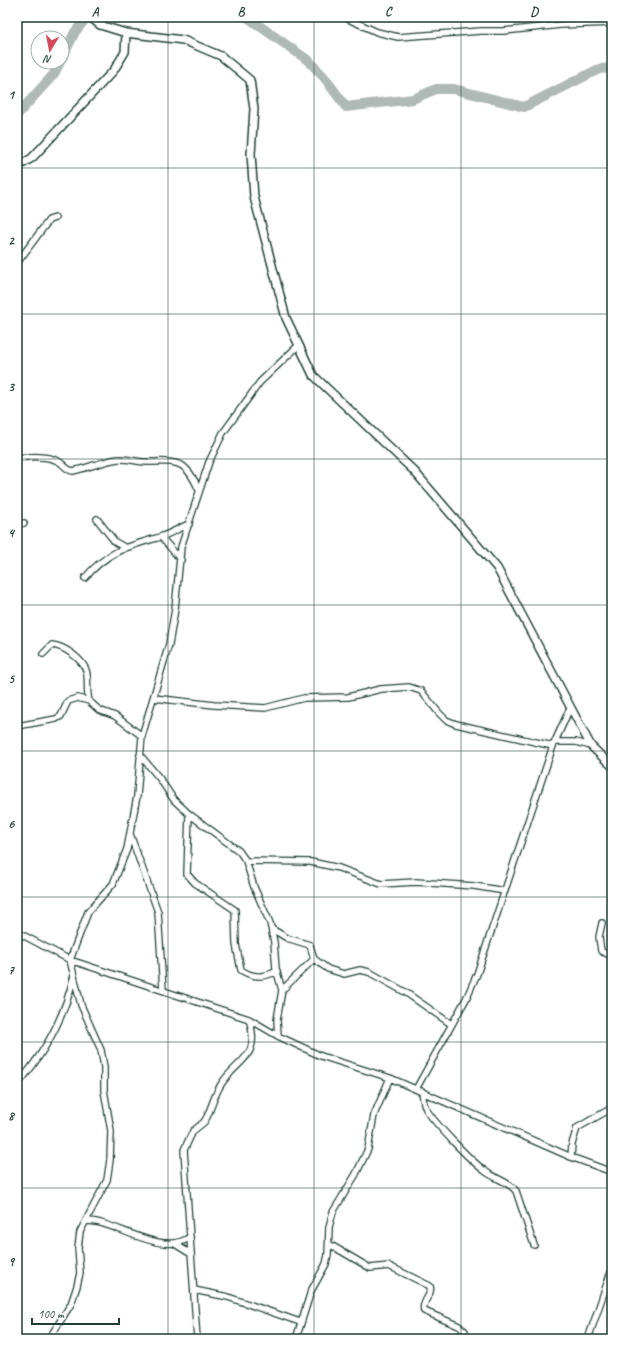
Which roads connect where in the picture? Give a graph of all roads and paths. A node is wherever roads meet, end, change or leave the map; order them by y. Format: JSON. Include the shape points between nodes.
{"nodes":[{"id":1,"x":90,"y":17,"type":"edge"},
{"id":2,"x":344,"y":17,"type":"edge"},
{"id":3,"x":612,"y":23,"type":"edge"},
{"id":4,"x":126,"y":33,"type":"junction"},
{"id":5,"x":17,"y":167,"type":"edge"},
{"id":6,"x":55,"y":218,"type":"dead end"},
{"id":7,"x":17,"y":263,"type":"edge"},
{"id":8,"x":299,"y":345,"type":"junction"},
{"id":9,"x":17,"y":458,"type":"edge"},
{"id":10,"x":199,"y":490,"type":"junction"},
{"id":11,"x":97,"y":519,"type":"dead end"},
{"id":12,"x":24,"y":523,"type":"dead end"},
{"id":13,"x":189,"y":524,"type":"junction"},
{"id":14,"x":17,"y":525,"type":"edge"},
{"id":15,"x":161,"y":537,"type":"junction"},
{"id":16,"x":124,"y":547,"type":"junction"},
{"id":17,"x":181,"y":560,"type":"junction"},
{"id":18,"x":85,"y":578,"type":"dead end"},
{"id":19,"x":43,"y":654,"type":"dead end"},
{"id":20,"x":154,"y":698,"type":"junction"},
{"id":21,"x":89,"y":701,"type":"junction"},
{"id":22,"x":570,"y":708,"type":"junction"},
{"id":23,"x":17,"y":726,"type":"edge"},
{"id":24,"x":142,"y":736,"type":"junction"},
{"id":25,"x":554,"y":744,"type":"junction"},
{"id":26,"x":591,"y":746,"type":"junction"},
{"id":27,"x":140,"y":755,"type":"junction"},
{"id":28,"x":612,"y":766,"type":"edge"},
{"id":29,"x":189,"y":814,"type":"junction"},
{"id":30,"x":130,"y":833,"type":"junction"},
{"id":31,"x":246,"y":861,"type":"junction"},
{"id":32,"x":505,"y":891,"type":"junction"},
{"id":33,"x":602,"y":923,"type":"dead end"},
{"id":34,"x":272,"y":929,"type":"junction"},
{"id":35,"x":17,"y":932,"type":"edge"},
{"id":36,"x":612,"y":956,"type":"edge"},
{"id":37,"x":314,"y":959,"type":"junction"},
{"id":38,"x":70,"y":960,"type":"junction"},
{"id":39,"x":277,"y":971,"type":"junction"},
{"id":40,"x":74,"y":977,"type":"junction"},
{"id":41,"x":163,"y":990,"type":"junction"},
{"id":42,"x":282,"y":990,"type":"junction"},
{"id":43,"x":249,"y":1019,"type":"junction"},
{"id":44,"x":277,"y":1020,"type":"junction"},
{"id":45,"x":451,"y":1024,"type":"junction"},
{"id":46,"x":266,"y":1029,"type":"junction"},
{"id":47,"x":278,"y":1036,"type":"junction"},
{"id":48,"x":390,"y":1078,"type":"junction"},
{"id":49,"x":17,"y":1085,"type":"edge"},
{"id":50,"x":416,"y":1089,"type":"junction"},
{"id":51,"x":422,"y":1091,"type":"junction"},
{"id":52,"x":612,"y":1108,"type":"edge"},
{"id":53,"x":571,"y":1157,"type":"junction"},
{"id":54,"x":612,"y":1172,"type":"edge"},
{"id":55,"x":90,"y":1214,"type":"junction"},
{"id":56,"x":86,"y":1221,"type":"junction"},
{"id":57,"x":94,"y":1221,"type":"junction"},
{"id":58,"x":190,"y":1237,"type":"junction"},
{"id":59,"x":175,"y":1244,"type":"junction"},
{"id":60,"x":329,"y":1244,"type":"junction"},
{"id":61,"x":534,"y":1245,"type":"dead end"},
{"id":62,"x":191,"y":1254,"type":"junction"},
{"id":63,"x":612,"y":1269,"type":"edge"},
{"id":64,"x":194,"y":1290,"type":"junction"},
{"id":65,"x":300,"y":1322,"type":"junction"},
{"id":66,"x":49,"y":1339,"type":"edge"},
{"id":67,"x":197,"y":1339,"type":"edge"},
{"id":68,"x":296,"y":1339,"type":"edge"},
{"id":69,"x":465,"y":1339,"type":"edge"},
{"id":70,"x":588,"y":1339,"type":"edge"}],
"edges":[{"from":1,"to":4,"type":"street","via":[[100,25]]},
{"from":2,"to":3,"type":"street","via":[[377,32],[398,37]]},
{"from":4,"to":5,"type":"street","via":[[125,52],[114,70],[32,158]]},
{"from":4,"to":8,"type":"street","via":[[183,40],[221,56],[250,80],[254,109],[251,154],[254,197],[286,318]]},
{"from":6,"to":7,"type":"street","via":[[49,220]]},
{"from":8,"to":10,"type":"street","via":[[260,382],[223,433]]},
{"from":8,"to":22,"type":"street","via":[[313,375],[414,471],[497,568]]},
{"from":9,"to":10,"type":"street","via":[[53,459],[73,471],[116,459],[171,461],[186,468]]},
{"from":10,"to":13,"type":"street"},
{"from":11,"to":16,"type":"street","via":[[115,542]]},
{"from":12,"to":14,"type":"street"},
{"from":13,"to":15,"type":"street"},
{"from":13,"to":17,"type":"street","via":[[181,547]]},
{"from":15,"to":16,"type":"street"},
{"from":15,"to":17,"type":"street"},
{"from":16,"to":18,"type":"street","via":[[95,566]]},
{"from":17,"to":20,"type":"street","via":[[169,644]]},
{"from":19,"to":21,"type":"street","via":[[52,645],[57,646],[81,663],[86,671]]},
{"from":20,"to":24,"type":"street"},
{"from":20,"to":25,"type":"street","via":[[265,708],[304,698],[348,697],[380,689],[409,687],[421,691],[446,720],[456,724]]},
{"from":21,"to":23,"type":"street","via":[[73,699],[68,701],[59,717]]},
{"from":21,"to":24,"type":"street"},
{"from":22,"to":25,"type":"street"},
{"from":22,"to":26,"type":"street"},
{"from":24,"to":27,"type":"street"},
{"from":25,"to":26,"type":"street","via":[[576,742]]},
{"from":25,"to":32,"type":"street"},
{"from":26,"to":28,"type":"street"},
{"from":27,"to":29,"type":"street","via":[[174,800]]},
{"from":27,"to":30,"type":"street","via":[[137,796]]},
{"from":29,"to":31,"type":"street","via":[[238,851]]},
{"from":29,"to":39,"type":"street","via":[[187,874],[195,883],[235,910],[236,944],[241,970],[262,977]]},
{"from":30,"to":38,"type":"street","via":[[127,849],[113,884],[88,912]]},
{"from":30,"to":41,"type":"street","via":[[158,912]]},
{"from":31,"to":32,"type":"street","via":[[312,862],[354,873],[382,884],[416,882]]},
{"from":31,"to":34,"type":"street"},
{"from":32,"to":45,"type":"street","via":[[477,974]]},
{"from":33,"to":36,"type":"street","via":[[599,937],[601,951]]},
{"from":34,"to":37,"type":"street","via":[[287,938],[310,945]]},
{"from":34,"to":39,"type":"street"},
{"from":35,"to":38,"type":"street"},
{"from":37,"to":42,"type":"street"},
{"from":37,"to":45,"type":"street","via":[[335,972],[369,972],[405,992]]},
{"from":38,"to":40,"type":"street"},
{"from":38,"to":41,"type":"street"},
{"from":39,"to":42,"type":"street"},
{"from":40,"to":49,"type":"street","via":[[60,1019],[35,1062]]},
{"from":40,"to":55,"type":"street","via":[[81,1005],[101,1050],[111,1131],[107,1180]]},
{"from":41,"to":43,"type":"street"},
{"from":42,"to":44,"type":"street"},
{"from":43,"to":46,"type":"street"},
{"from":43,"to":58,"type":"street","via":[[252,1028],[248,1054],[221,1084],[207,1117],[193,1131],[184,1150]]},
{"from":44,"to":46,"type":"street"},
{"from":44,"to":47,"type":"street"},
{"from":45,"to":50,"type":"street"},
{"from":46,"to":47,"type":"street"},
{"from":47,"to":48,"type":"street","via":[[321,1056]]},
{"from":48,"to":50,"type":"street"},
{"from":48,"to":60,"type":"street","via":[[374,1115],[368,1149],[333,1212],[329,1227]]},
{"from":50,"to":51,"type":"street"},
{"from":51,"to":53,"type":"street"},
{"from":51,"to":61,"type":"street","via":[[426,1109],[456,1142],[485,1171],[516,1191]]},
{"from":52,"to":53,"type":"street","via":[[577,1128]]},
{"from":53,"to":54,"type":"street"},
{"from":55,"to":56,"type":"street"},
{"from":55,"to":57,"type":"street"},
{"from":56,"to":57,"type":"street"},
{"from":56,"to":66,"type":"street","via":[[79,1241],[78,1286],[71,1304]]},
{"from":57,"to":59,"type":"street","via":[[141,1238]]},
{"from":58,"to":59,"type":"street","via":[[182,1243]]},
{"from":58,"to":62,"type":"street"},
{"from":59,"to":62,"type":"street"},
{"from":60,"to":65,"type":"street","via":[[326,1264],[311,1291]]},
{"from":60,"to":69,"type":"street","via":[[370,1268],[389,1266],[430,1286],[424,1310],[459,1326],[464,1331]]},
{"from":62,"to":64,"type":"street"},
{"from":63,"to":70,"type":"street"},
{"from":64,"to":65,"type":"street","via":[[228,1297]]},
{"from":64,"to":67,"type":"street"},
{"from":65,"to":68,"type":"street"}]}
